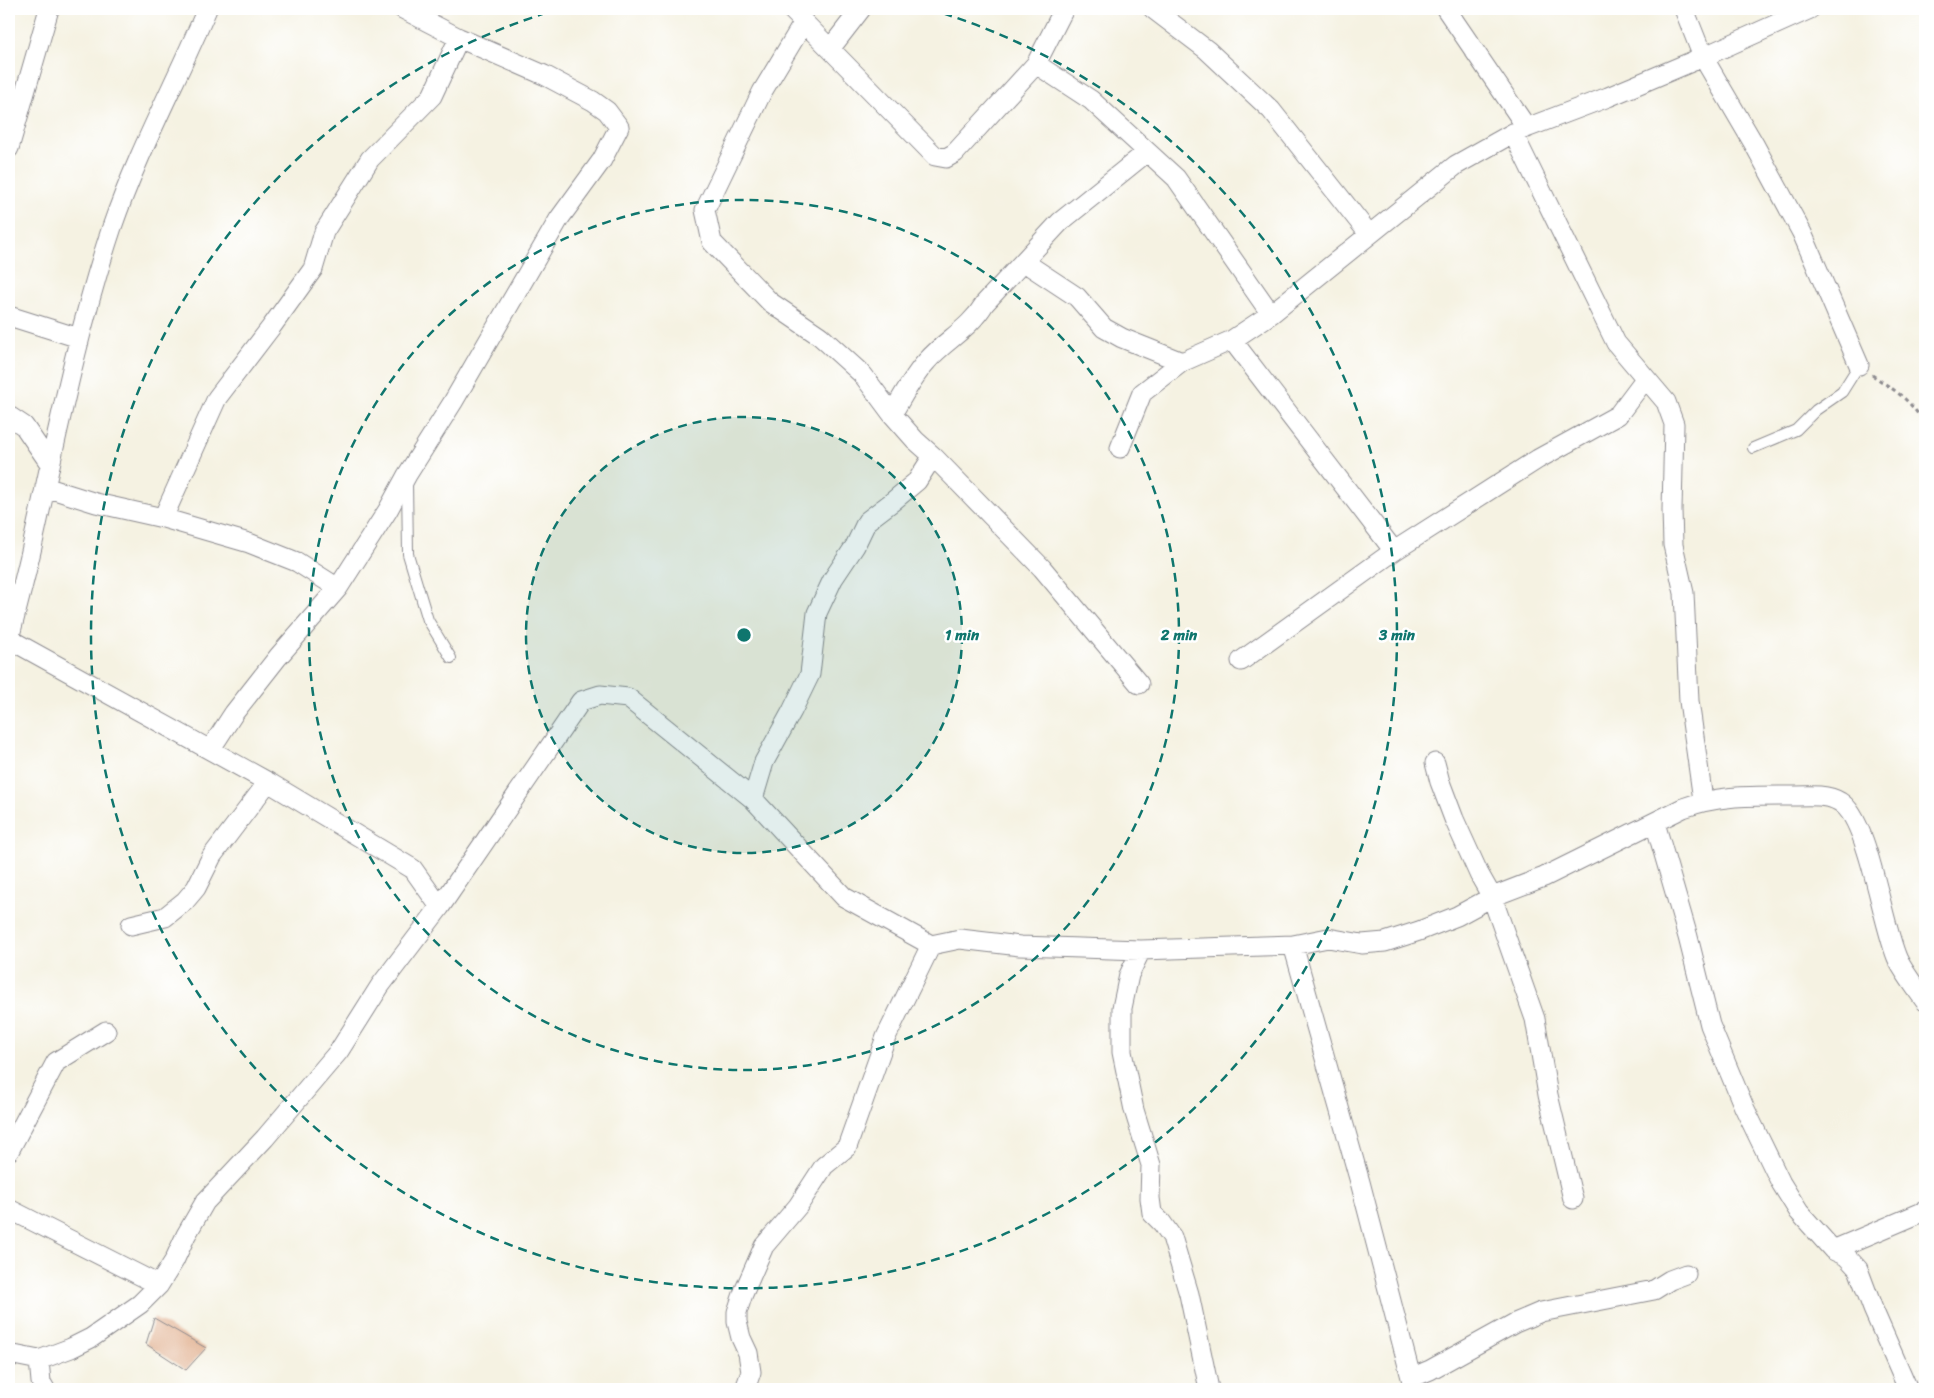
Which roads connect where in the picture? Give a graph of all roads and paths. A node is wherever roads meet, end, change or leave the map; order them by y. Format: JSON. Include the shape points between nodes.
{"nodes":[{"id":1,"x":49,"y":9,"type":"edge"},
{"id":2,"x":207,"y":9,"type":"edge"},
{"id":3,"x":403,"y":9,"type":"edge"},
{"id":4,"x":861,"y":9,"type":"edge"},
{"id":5,"x":1064,"y":9,"type":"edge"},
{"id":6,"x":1153,"y":9,"type":"edge"},
{"id":7,"x":1446,"y":9,"type":"edge"},
{"id":8,"x":1684,"y":9,"type":"edge"},
{"id":9,"x":1810,"y":9,"type":"edge"},
{"id":10,"x":798,"y":15,"type":"edge"},
{"id":11,"x":459,"y":38,"type":"junction"},
{"id":12,"x":830,"y":49,"type":"junction"},
{"id":13,"x":1703,"y":57,"type":"junction"},
{"id":14,"x":1036,"y":64,"type":"junction"},
{"id":15,"x":1520,"y":131,"type":"junction"},
{"id":16,"x":9,"y":148,"type":"edge"},
{"id":17,"x":1146,"y":152,"type":"junction"},
{"id":18,"x":1369,"y":234,"type":"junction"},
{"id":19,"x":1024,"y":262,"type":"junction"},
{"id":20,"x":1271,"y":314,"type":"junction"},
{"id":21,"x":9,"y":316,"type":"edge"},
{"id":22,"x":79,"y":338,"type":"junction"},
{"id":23,"x":1232,"y":340,"type":"junction"},
{"id":24,"x":1182,"y":362,"type":"junction"},
{"id":25,"x":1859,"y":365,"type":"junction"},
{"id":26,"x":1645,"y":379,"type":"junction"},
{"id":27,"x":892,"y":414,"type":"junction"},
{"id":28,"x":9,"y":416,"type":"edge"},
{"id":29,"x":1925,"y":425,"type":"edge"},
{"id":30,"x":1120,"y":448,"type":"dead end"},
{"id":31,"x":1753,"y":448,"type":"dead end"},
{"id":32,"x":933,"y":456,"type":"junction"},
{"id":33,"x":50,"y":464,"type":"junction"},
{"id":34,"x":407,"y":474,"type":"junction"},
{"id":35,"x":45,"y":486,"type":"junction"},
{"id":36,"x":163,"y":518,"type":"junction"},
{"id":37,"x":1394,"y":551,"type":"junction"},
{"id":38,"x":338,"y":588,"type":"junction"},
{"id":39,"x":9,"y":639,"type":"edge"},
{"id":40,"x":451,"y":658,"type":"dead end"},
{"id":41,"x":1241,"y":661,"type":"dead end"},
{"id":42,"x":1138,"y":684,"type":"dead end"},
{"id":43,"x":210,"y":750,"type":"junction"},
{"id":44,"x":1435,"y":763,"type":"dead end"},
{"id":45,"x":268,"y":782,"type":"junction"},
{"id":46,"x":753,"y":799,"type":"junction"},
{"id":47,"x":1703,"y":800,"type":"junction"},
{"id":48,"x":1655,"y":823,"type":"junction"},
{"id":49,"x":1492,"y":897,"type":"junction"},
{"id":50,"x":440,"y":907,"type":"junction"},
{"id":51,"x":131,"y":925,"type":"dead end"},
{"id":52,"x":931,"y":944,"type":"junction"},
{"id":53,"x":1293,"y":945,"type":"junction"},
{"id":54,"x":1141,"y":950,"type":"junction"},
{"id":55,"x":1925,"y":1001,"type":"edge"},
{"id":56,"x":106,"y":1031,"type":"dead end"},
{"id":57,"x":9,"y":1151,"type":"edge"},
{"id":58,"x":1573,"y":1200,"type":"dead end"},
{"id":59,"x":9,"y":1209,"type":"edge"},
{"id":60,"x":1925,"y":1211,"type":"edge"},
{"id":61,"x":1833,"y":1250,"type":"junction"},
{"id":62,"x":1686,"y":1274,"type":"dead end"},
{"id":63,"x":159,"y":1285,"type":"junction"},
{"id":64,"x":9,"y":1354,"type":"edge"},
{"id":65,"x":39,"y":1360,"type":"junction"},
{"id":66,"x":1413,"y":1384,"type":"edge"},
{"id":67,"x":45,"y":1389,"type":"edge"},
{"id":68,"x":745,"y":1389,"type":"edge"},
{"id":69,"x":1209,"y":1389,"type":"edge"},
{"id":70,"x":1908,"y":1389,"type":"edge"}],
"edges":[{"from":1,"to":16,"type":"street"},
{"from":2,"to":22,"type":"street","via":[[135,167],[112,227]]},
{"from":3,"to":11,"type":"street"},
{"from":4,"to":12,"type":"street"},
{"from":5,"to":14,"type":"street"},
{"from":6,"to":18,"type":"street","via":[[1207,50],[1271,110]]},
{"from":7,"to":15,"type":"street"},
{"from":8,"to":13,"type":"street"},
{"from":9,"to":13,"type":"street"},
{"from":10,"to":12,"type":"street"},
{"from":10,"to":27,"type":"street","via":[[705,210],[710,234],[712,242],[770,302],[831,345],[863,375]]},
{"from":11,"to":34,"type":"street","via":[[593,101],[607,111],[619,127],[602,160],[559,219],[453,402]]},
{"from":11,"to":36,"type":"street","via":[[432,96],[370,159],[324,232],[313,269],[217,398]]},
{"from":12,"to":14,"type":"street","via":[[935,156],[946,158],[955,153]]},
{"from":13,"to":15,"type":"street"},
{"from":13,"to":25,"type":"street","via":[[1802,233]]},
{"from":14,"to":17,"type":"street","via":[[1090,100]]},
{"from":15,"to":18,"type":"street","via":[[1456,165]]},
{"from":15,"to":26,"type":"street","via":[[1616,343]]},
{"from":17,"to":19,"type":"street","via":[[1060,222]]},
{"from":17,"to":20,"type":"street","via":[[1176,178]]},
{"from":18,"to":20,"type":"street"},
{"from":19,"to":24,"type":"street","via":[[1077,297],[1104,328]]},
{"from":19,"to":27,"type":"street","via":[[976,317],[926,361]]},
{"from":20,"to":23,"type":"street"},
{"from":21,"to":22,"type":"street"},
{"from":22,"to":33,"type":"street"},
{"from":23,"to":24,"type":"street"},
{"from":23,"to":37,"type":"street"},
{"from":24,"to":30,"type":"street","via":[[1142,393]]},
{"from":25,"to":29,"type":"path","via":[[1896,390],[1915,408]]},
{"from":25,"to":31,"type":"lane","via":[[1842,392],[1816,410],[1796,430]]},
{"from":26,"to":37,"type":"street","via":[[1618,415],[1538,459]]},
{"from":26,"to":47,"type":"street","via":[[1666,402],[1674,424],[1673,545],[1684,593],[1689,701]]},
{"from":27,"to":32,"type":"street"},
{"from":28,"to":33,"type":"street","via":[[24,426]]},
{"from":32,"to":42,"type":"street","via":[[1042,568]]},
{"from":32,"to":46,"type":"street","via":[[917,481],[867,520],[834,578],[817,613],[810,674],[764,762]]},
{"from":33,"to":35,"type":"street"},
{"from":34,"to":38,"type":"street"},
{"from":34,"to":40,"type":"lane","via":[[408,554],[428,620]]},
{"from":35,"to":36,"type":"street","via":[[96,503]]},
{"from":35,"to":39,"type":"street"},
{"from":36,"to":38,"type":"street","via":[[249,542],[297,562]]},
{"from":37,"to":41,"type":"street"},
{"from":38,"to":43,"type":"street","via":[[278,657]]},
{"from":39,"to":43,"type":"street"},
{"from":43,"to":45,"type":"street"},
{"from":44,"to":49,"type":"street","via":[[1454,818]]},
{"from":45,"to":50,"type":"street","via":[[413,869]]},
{"from":45,"to":51,"type":"street","via":[[212,856],[196,888],[185,901],[165,917]]},
{"from":46,"to":50,"type":"street","via":[[628,698],[600,695],[582,701]]},
{"from":46,"to":52,"type":"street","via":[[844,897]]},
{"from":47,"to":48,"type":"street"},
{"from":47,"to":55,"type":"street","via":[[1735,796],[1825,797],[1840,802],[1848,809],[1870,859],[1887,930],[1899,961]]},
{"from":48,"to":49,"type":"street","via":[[1544,877]]},
{"from":48,"to":61,"type":"street","via":[[1710,1025],[1730,1074],[1786,1191],[1799,1212]]},
{"from":49,"to":53,"type":"street","via":[[1457,916],[1385,942],[1362,944],[1328,938]]},
{"from":49,"to":58,"type":"street","via":[[1535,1019],[1548,1095]]},
{"from":50,"to":63,"type":"street","via":[[380,986],[339,1051],[205,1202]]},
{"from":52,"to":54,"type":"street","via":[[960,939],[1020,946]]},
{"from":52,"to":68,"type":"street","via":[[886,1037],[847,1147],[824,1166],[798,1206],[764,1246],[743,1294],[736,1312],[751,1372]]},
{"from":53,"to":54,"type":"street"},
{"from":53,"to":66,"type":"street"},
{"from":54,"to":69,"type":"street","via":[[1129,975],[1122,1008],[1122,1052],[1134,1110],[1151,1165],[1152,1212],[1172,1237],[1189,1294]]},
{"from":56,"to":57,"type":"street","via":[[56,1062]]},
{"from":59,"to":63,"type":"street"},
{"from":60,"to":61,"type":"street"},
{"from":61,"to":70,"type":"street","via":[[1846,1256],[1858,1269]]},
{"from":62,"to":66,"type":"street","via":[[1654,1290],[1541,1312],[1430,1370]]},
{"from":63,"to":65,"type":"street","via":[[140,1304],[91,1338]]},
{"from":64,"to":65,"type":"street"},
{"from":65,"to":67,"type":"street"}]}
